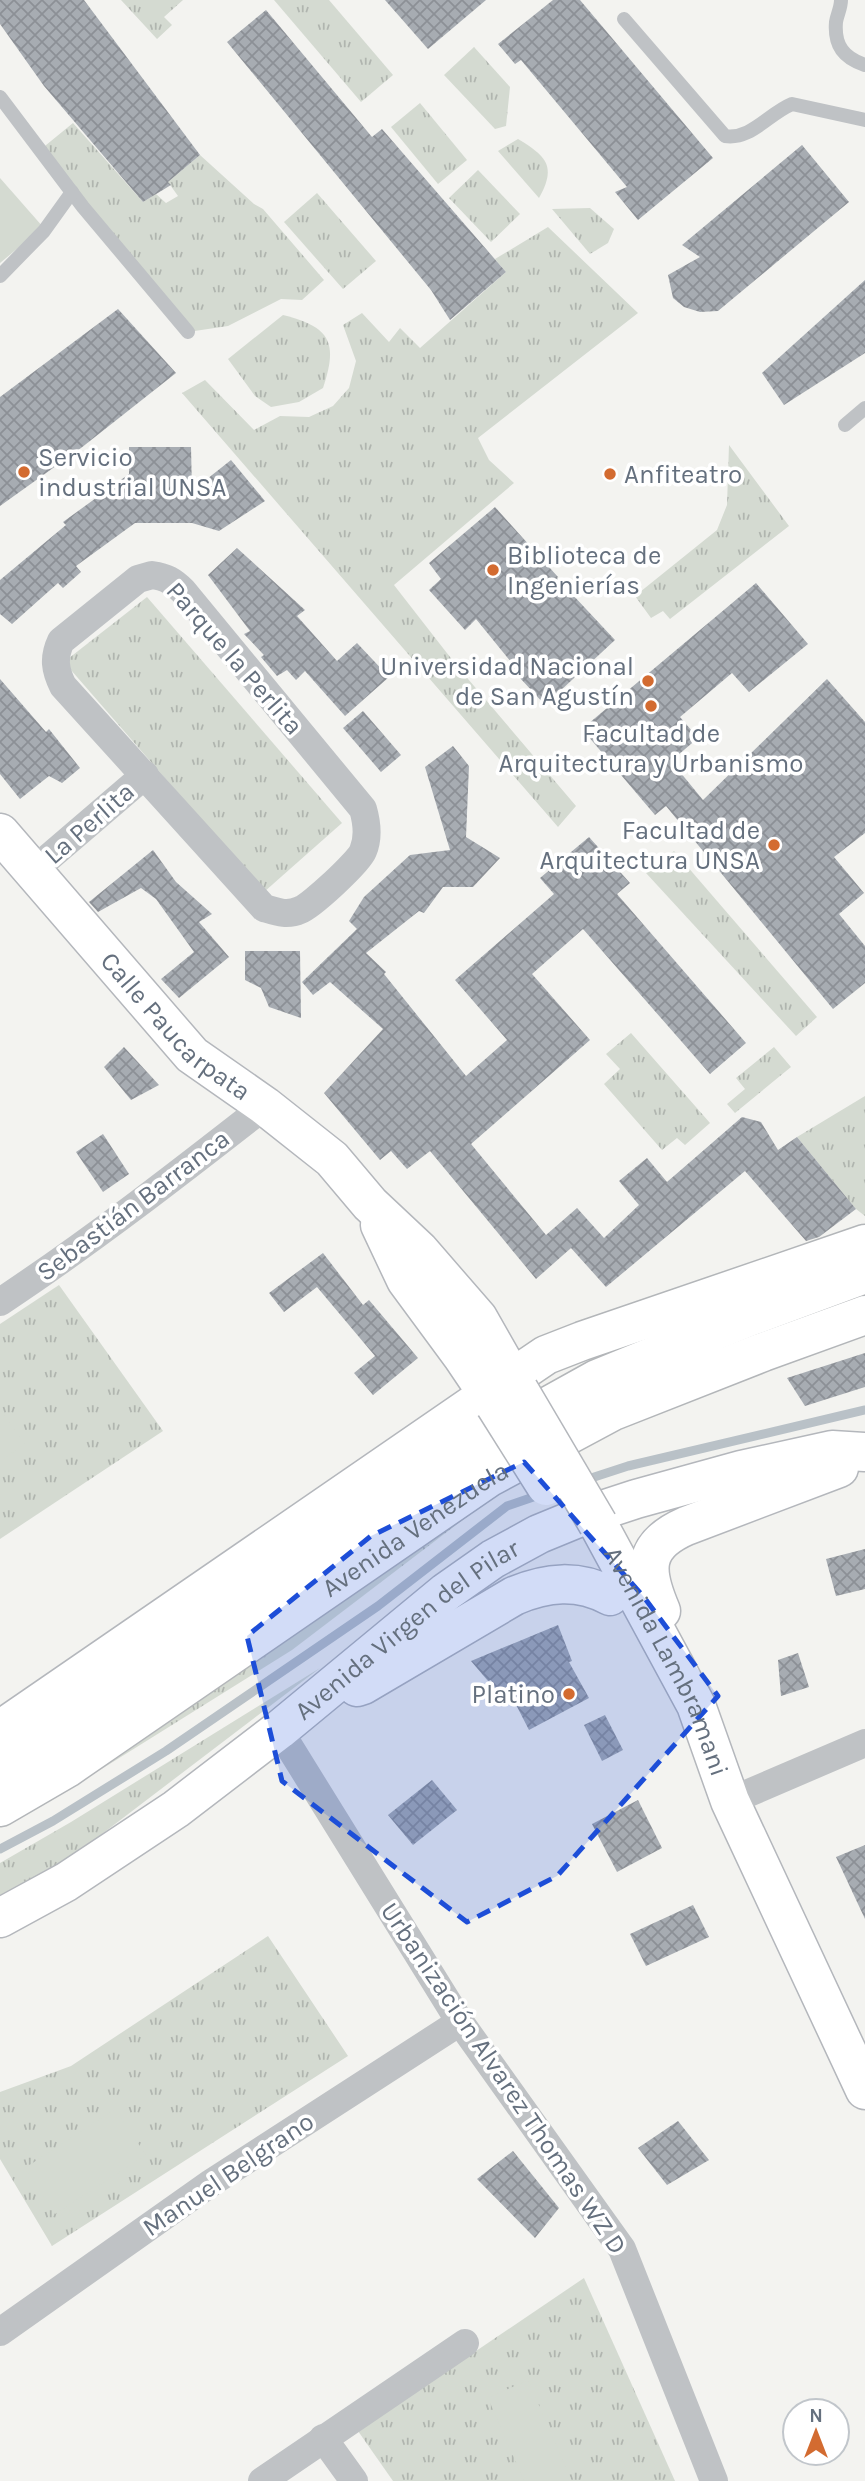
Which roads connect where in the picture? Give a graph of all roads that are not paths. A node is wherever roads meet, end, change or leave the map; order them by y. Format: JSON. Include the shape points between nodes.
{"nodes":[{"id":1,"x":840,"y":2,"type":"edge"},
{"id":2,"x":624,"y":19,"type":"dead end"},
{"id":3,"x":865,"y":65,"type":"edge"},
{"id":4,"x":0,"y":97,"type":"edge"},
{"id":5,"x":865,"y":120,"type":"edge"},
{"id":6,"x":72,"y":192,"type":"junction"},
{"id":7,"x":0,"y":276,"type":"edge"},
{"id":8,"x":188,"y":332,"type":"dead end"},
{"id":9,"x":865,"y":408,"type":"edge"},
{"id":10,"x":845,"y":425,"type":"dead end"},
{"id":11,"x":145,"y":775,"type":"junction"},
{"id":12,"x":0,"y":833,"type":"edge"},
{"id":13,"x":33,"y":871,"type":"junction"},
{"id":14,"x":265,"y":1107,"type":"junction"},
{"id":15,"x":865,"y":1244,"type":"edge"},
{"id":16,"x":865,"y":1274,"type":"edge"},
{"id":17,"x":0,"y":1302,"type":"edge"},
{"id":18,"x":865,"y":1315,"type":"edge"},
{"id":19,"x":504,"y":1392,"type":"junction"},
{"id":20,"x":865,"y":1452,"type":"edge"},
{"id":21,"x":588,"y":1530,"type":"junction"},
{"id":22,"x":610,"y":1596,"type":"junction"},
{"id":23,"x":317,"y":1697,"type":"junction"},
{"id":24,"x":696,"y":1705,"type":"junction"},
{"id":25,"x":0,"y":1730,"type":"edge"},
{"id":26,"x":279,"y":1730,"type":"junction"},
{"id":27,"x":865,"y":1743,"type":"edge"},
{"id":28,"x":0,"y":1766,"type":"edge"},
{"id":29,"x":730,"y":1801,"type":"junction"},
{"id":30,"x":0,"y":1807,"type":"edge"},
{"id":31,"x":0,"y":1918,"type":"edge"},
{"id":32,"x":460,"y":2022,"type":"junction"},
{"id":33,"x":865,"y":2090,"type":"edge"},
{"id":34,"x":0,"y":2332,"type":"edge"},
{"id":35,"x":465,"y":2343,"type":"dead end"},
{"id":36,"x":323,"y":2438,"type":"junction"},
{"id":37,"x":262,"y":2481,"type":"edge"},
{"id":38,"x":354,"y":2481,"type":"edge"},
{"id":39,"x":714,"y":2481,"type":"edge"}],
"edges":[{"from":1,"to":3,"type":"lane","via":[[836,22],[842,51],[850,60]]},
{"from":2,"to":5,"type":"lane","via":[[725,136],[745,135],[792,104]]},
{"from":4,"to":6,"type":"lane"},
{"from":6,"to":7,"type":"lane","via":[[44,231]]},
{"from":6,"to":8,"type":"lane"},
{"from":9,"to":10,"type":"lane"},
{"from":11,"to":11,"type":"street","name":"Parque la Perlita","via":[[264,908],[282,914],[302,910],[356,863],[363,851],[367,823],[363,809],[183,591],[163,576],[152,575],[138,579],[61,641],[55,664],[63,686]]},
{"from":11,"to":13,"type":"street","name":"La Perlita"},
{"from":12,"to":13,"type":"main road","name":"Calle Paucarpata"},
{"from":13,"to":14,"type":"main road","name":"Calle Paucarpata","via":[[192,1055]]},
{"from":14,"to":17,"type":"street","name":"Sebastián Barranca","via":[[113,1224]]},
{"from":14,"to":19,"type":"main road","name":"Calle Paucarpata","via":[[332,1159],[478,1318]]},
{"from":15,"to":19,"type":"main road","via":[[546,1355]]},
{"from":16,"to":28,"type":"main road","name":"Avenida Venezuela","via":[[597,1379],[471,1449]]},
{"from":18,"to":30,"type":"main road","name":"Avenida Venezuela","via":[[613,1411],[488,1478],[67,1768]]},
{"from":19,"to":21,"type":"main road","name":"Calle Paucarpata","bridge":true},
{"from":19,"to":25,"type":"main road"},
{"from":20,"to":23,"type":"main road","name":"Avenida Virgen del Pilar","via":[[832,1450],[741,1470],[636,1499],[538,1534],[446,1592]]},
{"from":20,"to":24,"type":"main road","via":[[837,1469],[685,1525],[654,1548],[648,1574],[651,1587]]},
{"from":21,"to":22,"type":"main road","name":"Avenida Lambramani"},
{"from":21,"to":24,"type":"main road","name":"Avenida Lambramani"},
{"from":22,"to":23,"type":"main road","via":[[572,1584],[530,1590],[363,1685]]},
{"from":22,"to":29,"type":"main road","name":"Avenida Lambramani"},
{"from":23,"to":26,"type":"main road","name":"Avenida Virgen del Pilar"},
{"from":24,"to":29,"type":"main road","name":"Avenida Lambramani"},
{"from":26,"to":31,"type":"main road","name":"Avenida Virgen del Pilar","via":[[176,1809],[66,1882]]},
{"from":26,"to":32,"type":"street","name":"Urbanización Alvarez Thomas WZ D"},
{"from":27,"to":29,"type":"street"},
{"from":29,"to":33,"type":"main road","name":"Avenida Lambramani"},
{"from":32,"to":34,"type":"street","name":"Manuel Belgrano","via":[[211,2183]]},
{"from":32,"to":39,"type":"street","name":"Urbanización Alvarez Thomas WZ D","via":[[622,2249]]},
{"from":35,"to":36,"type":"street"},
{"from":36,"to":37,"type":"street"},
{"from":36,"to":38,"type":"street"}]}
